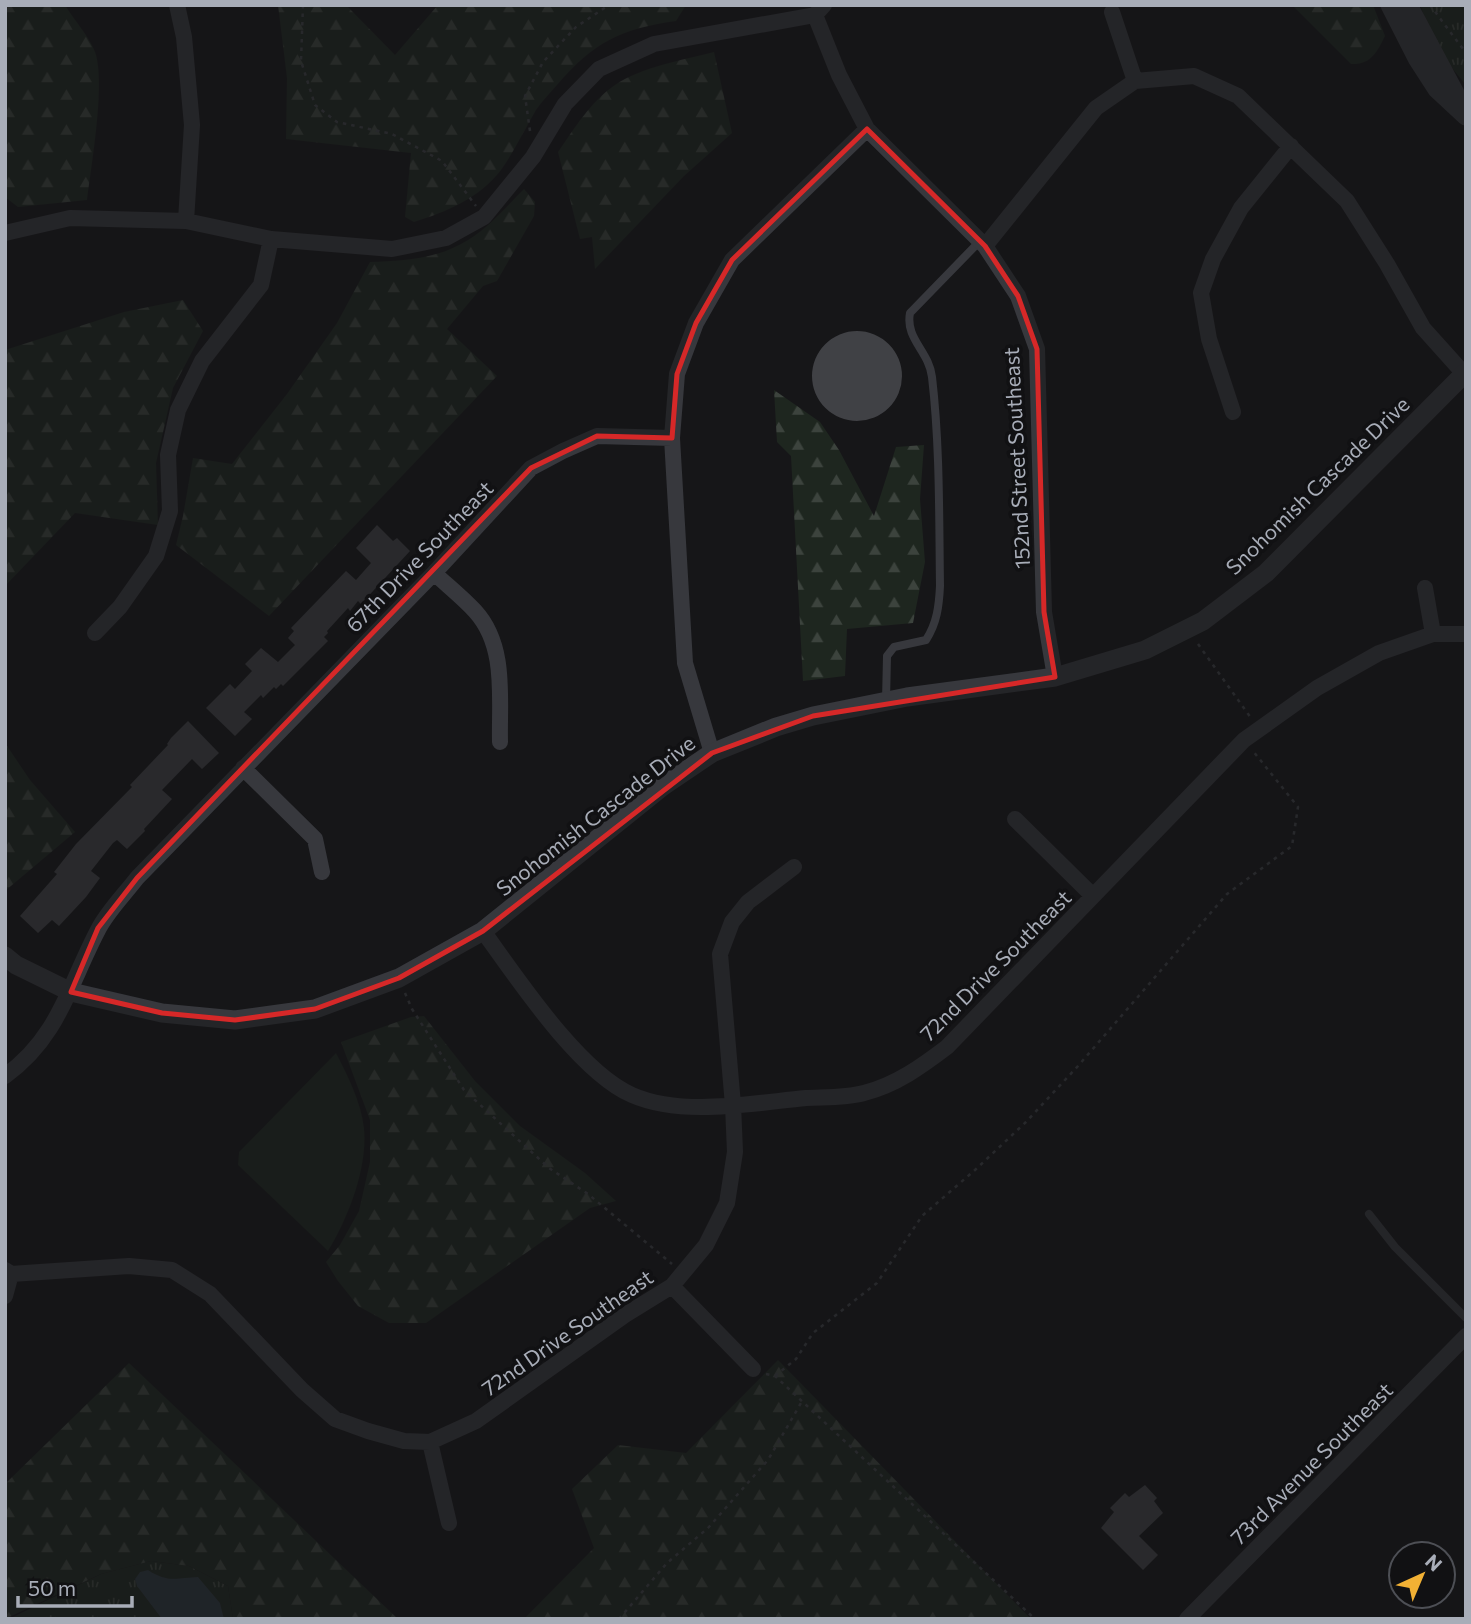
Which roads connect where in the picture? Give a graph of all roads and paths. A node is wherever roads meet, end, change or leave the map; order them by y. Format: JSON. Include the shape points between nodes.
{"nodes":[{"id":1,"x":177,"y":5,"type":"edge"},
{"id":2,"x":303,"y":5,"type":"edge"},
{"id":3,"x":609,"y":5,"type":"edge"},
{"id":4,"x":1390,"y":5,"type":"edge"},
{"id":5,"x":1408,"y":5,"type":"edge"},
{"id":6,"x":1430,"y":5,"type":"edge"},
{"id":7,"x":820,"y":10,"type":"edge"},
{"id":8,"x":1112,"y":12,"type":"dead end"},
{"id":9,"x":1466,"y":53,"type":"edge"},
{"id":10,"x":1135,"y":81,"type":"junction"},
{"id":11,"x":1466,"y":114,"type":"edge"},
{"id":12,"x":867,"y":129,"type":"junction"},
{"id":13,"x":1291,"y":145,"type":"junction"},
{"id":14,"x":533,"y":157,"type":"junction"},
{"id":15,"x":484,"y":217,"type":"junction"},
{"id":16,"x":186,"y":221,"type":"junction"},
{"id":17,"x":5,"y":233,"type":"edge"},
{"id":18,"x":271,"y":239,"type":"junction"},
{"id":19,"x":983,"y":244,"type":"junction"},
{"id":20,"x":1465,"y":374,"type":"edge"},
{"id":21,"x":1233,"y":412,"type":"dead end"},
{"id":22,"x":672,"y":438,"type":"junction"},
{"id":23,"x":434,"y":573,"type":"junction"},
{"id":24,"x":1425,"y":588,"type":"dead end"},
{"id":25,"x":1188,"y":629,"type":"junction"},
{"id":26,"x":95,"y":634,"type":"dead end"},
{"id":27,"x":1433,"y":634,"type":"junction"},
{"id":28,"x":1466,"y":634,"type":"edge"},
{"id":29,"x":1055,"y":677,"type":"junction"},
{"id":30,"x":886,"y":701,"type":"junction"},
{"id":31,"x":1259,"y":729,"type":"junction"},
{"id":32,"x":1244,"y":740,"type":"junction"},
{"id":33,"x":500,"y":742,"type":"dead end"},
{"id":34,"x":712,"y":753,"type":"junction"},
{"id":35,"x":243,"y":768,"type":"junction"},
{"id":36,"x":1015,"y":819,"type":"dead end"},
{"id":37,"x":794,"y":867,"type":"dead end"},
{"id":38,"x":322,"y":872,"type":"dead end"},
{"id":39,"x":1093,"y":897,"type":"junction"},
{"id":40,"x":483,"y":931,"type":"junction"},
{"id":41,"x":5,"y":956,"type":"edge"},
{"id":42,"x":399,"y":978,"type":"junction"},
{"id":43,"x":71,"y":992,"type":"junction"},
{"id":44,"x":5,"y":1076,"type":"edge"},
{"id":45,"x":733,"y":1105,"type":"junction"},
{"id":46,"x":1368,"y":1214,"type":"dead end"},
{"id":47,"x":8,"y":1272,"type":"edge"},
{"id":48,"x":677,"y":1279,"type":"junction"},
{"id":49,"x":5,"y":1296,"type":"edge"},
{"id":50,"x":1466,"y":1318,"type":"edge"},
{"id":51,"x":1466,"y":1336,"type":"edge"},
{"id":52,"x":753,"y":1369,"type":"dead end"},
{"id":53,"x":801,"y":1403,"type":"junction"},
{"id":54,"x":430,"y":1442,"type":"junction"},
{"id":55,"x":449,"y":1523,"type":"dead end"},
{"id":56,"x":619,"y":1619,"type":"edge"},
{"id":57,"x":1035,"y":1619,"type":"edge"},
{"id":58,"x":1187,"y":1619,"type":"edge"}],
"edges":[{"from":1,"to":16,"type":"street","via":[[192,125]]},
{"from":2,"to":15,"type":"path","via":[[301,61],[315,105],[337,122],[392,134],[442,161]]},
{"from":3,"to":14,"type":"path","via":[[576,27],[543,62],[531,85],[526,96]]},
{"from":4,"to":11,"type":"street","via":[[1437,89]]},
{"from":5,"to":11,"type":"street"},
{"from":6,"to":9,"type":"path"},
{"from":7,"to":12,"type":"street","name":"152nd Street Southeast","via":[[839,75]]},
{"from":7,"to":14,"type":"street","via":[[654,44],[599,69],[565,104]]},
{"from":8,"to":10,"type":"street"},
{"from":10,"to":13,"type":"street","via":[[1194,76],[1238,96]]},
{"from":10,"to":19,"type":"street","via":[[1096,108]]},
{"from":12,"to":19,"type":"street","name":"152nd Street Southeast"},
{"from":12,"to":22,"type":"street","via":[[732,260],[696,323],[677,374]]},
{"from":13,"to":20,"type":"street","via":[[1347,201],[1423,328]]},
{"from":13,"to":21,"type":"street","via":[[1241,208],[1201,293],[1209,339]]},
{"from":14,"to":15,"type":"street"},
{"from":15,"to":18,"type":"street","via":[[446,238],[392,249]]},
{"from":16,"to":17,"type":"street","via":[[69,218]]},
{"from":16,"to":18,"type":"street"},
{"from":18,"to":26,"type":"street","via":[[261,285],[202,361],[178,410],[168,455],[170,511],[156,556]]},
{"from":19,"to":29,"type":"street","name":"152nd Street Southeast","via":[[1018,296],[1037,349],[1044,612]]},
{"from":19,"to":30,"type":"lane","via":[[910,313],[909,331],[931,366],[937,420],[940,586],[938,611],[926,640],[894,647],[887,656]]},
{"from":20,"to":25,"type":"street","name":"Snohomish Cascade Drive","via":[[1266,573]]},
{"from":22,"to":23,"type":"street","name":"67th Drive Southeast","via":[[597,436],[531,468]]},
{"from":22,"to":34,"type":"street","via":[[685,663]]},
{"from":23,"to":33,"type":"street","via":[[476,612],[491,636],[499,660]]},
{"from":23,"to":35,"type":"street","name":"67th Drive Southeast"},
{"from":24,"to":27,"type":"street"},
{"from":25,"to":29,"type":"street","name":"Snohomish Cascade Drive","via":[[1145,650]]},
{"from":25,"to":31,"type":"path"},
{"from":27,"to":28,"type":"street","name":"72nd Drive Southeast"},
{"from":27,"to":31,"type":"street","name":"72nd Drive Southeast","via":[[1379,653],[1317,688]]},
{"from":29,"to":30,"type":"street","name":"Snohomish Cascade Drive"},
{"from":30,"to":34,"type":"street","name":"Snohomish Cascade Drive","via":[[776,727]]},
{"from":31,"to":32,"type":"street","name":"72nd Drive Southeast"},
{"from":32,"to":39,"type":"street","name":"72nd Drive Southeast"},
{"from":32,"to":53,"type":"path","via":[[1298,807],[1292,846],[1227,894],[1026,1122],[922,1216],[877,1283],[813,1333],[796,1359],[775,1376]]},
{"from":34,"to":40,"type":"street","name":"Snohomish Cascade Drive","via":[[663,786]]},
{"from":35,"to":38,"type":"street","via":[[315,839]]},
{"from":35,"to":43,"type":"street","name":"67th Drive Southeast","via":[[137,878],[99,928]]},
{"from":36,"to":39,"type":"street"},
{"from":37,"to":45,"type":"street","via":[[748,902],[732,922],[720,954]]},
{"from":39,"to":45,"type":"street","name":"72nd Drive Southeast","via":[[947,1047],[909,1075],[864,1093]]},
{"from":40,"to":42,"type":"street","name":"Snohomish Cascade Drive"},
{"from":40,"to":45,"type":"street","via":[[523,987],[596,1072],[632,1095],[678,1107]]},
{"from":41,"to":43,"type":"street","name":"Snohomish Cascade Drive"},
{"from":42,"to":43,"type":"street","name":"Snohomish Cascade Drive","via":[[315,1009],[235,1020],[162,1013]]},
{"from":42,"to":48,"type":"path","via":[[412,1009],[464,1090],[549,1168],[588,1194]]},
{"from":43,"to":44,"type":"street","name":"67th Drive Southeast","via":[[39,1045]]},
{"from":45,"to":48,"type":"street","name":"72nd Drive Southeast","via":[[735,1152],[727,1203],[706,1245]]},
{"from":46,"to":50,"type":"lane"},
{"from":47,"to":49,"type":"street"},
{"from":47,"to":54,"type":"street","via":[[129,1266],[172,1270],[210,1294],[335,1419],[404,1441]]},
{"from":48,"to":52,"type":"street"},
{"from":48,"to":54,"type":"street","name":"72nd Drive Southeast","via":[[476,1421]]},
{"from":51,"to":58,"type":"street","name":"73rd Avenue Southeast"},
{"from":53,"to":56,"type":"path","via":[[768,1461]]},
{"from":53,"to":57,"type":"path"},
{"from":54,"to":55,"type":"street"}]}
